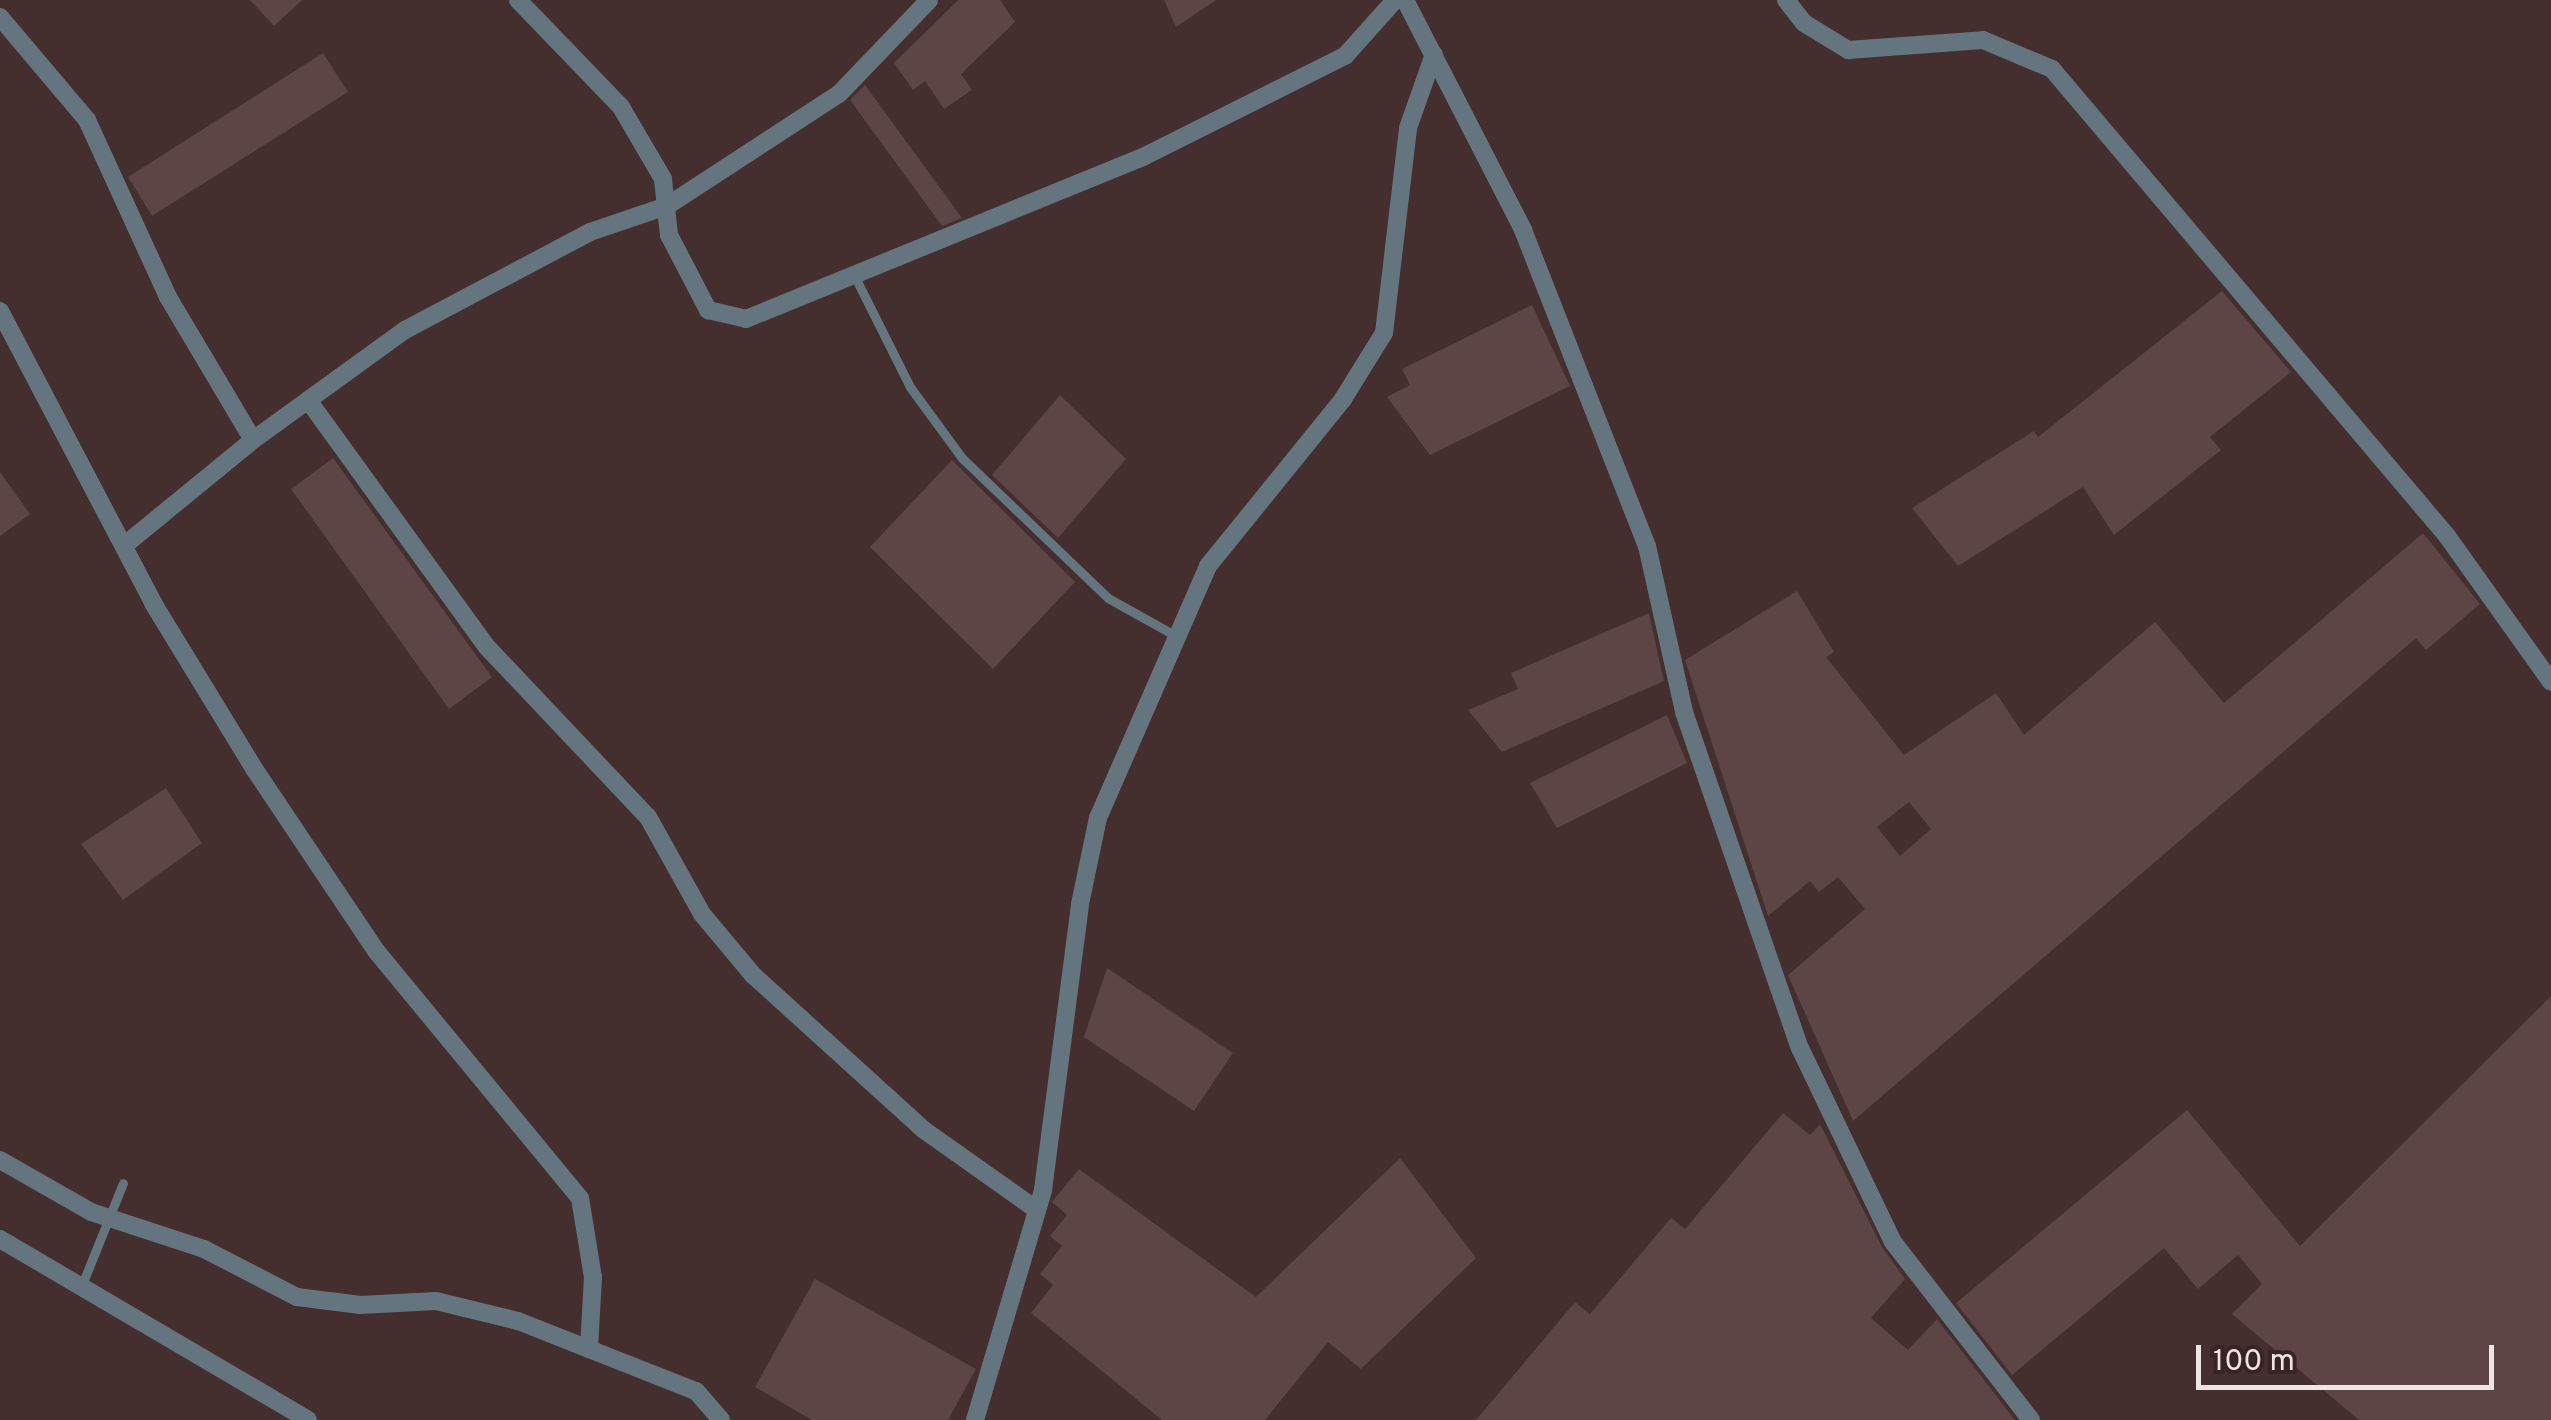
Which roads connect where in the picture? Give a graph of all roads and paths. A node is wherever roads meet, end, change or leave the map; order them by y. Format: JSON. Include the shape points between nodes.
{"nodes":[{"id":1,"x":518,"y":0,"type":"edge"},
{"id":2,"x":929,"y":0,"type":"edge"},
{"id":3,"x":1395,"y":0,"type":"edge"},
{"id":4,"x":1405,"y":0,"type":"edge"},
{"id":5,"x":1786,"y":0,"type":"edge"},
{"id":6,"x":0,"y":17,"type":"edge"},
{"id":7,"x":1434,"y":54,"type":"junction"},
{"id":8,"x":666,"y":206,"type":"junction"},
{"id":9,"x":855,"y":276,"type":"junction"},
{"id":10,"x":0,"y":311,"type":"edge"},
{"id":11,"x":308,"y":400,"type":"junction"},
{"id":12,"x":253,"y":440,"type":"junction"},
{"id":13,"x":126,"y":544,"type":"junction"},
{"id":14,"x":1176,"y":636,"type":"junction"},
{"id":15,"x":2551,"y":682,"type":"edge"},
{"id":16,"x":0,"y":1160,"type":"edge"},
{"id":17,"x":123,"y":1183,"type":"dead end"},
{"id":18,"x":1037,"y":1210,"type":"junction"},
{"id":19,"x":105,"y":1218,"type":"junction"},
{"id":20,"x":0,"y":1239,"type":"edge"},
{"id":21,"x":81,"y":1287,"type":"junction"},
{"id":22,"x":589,"y":1349,"type":"junction"},
{"id":23,"x":308,"y":1420,"type":"edge"},
{"id":24,"x":722,"y":1420,"type":"edge"},
{"id":25,"x":975,"y":1420,"type":"edge"},
{"id":26,"x":2031,"y":1420,"type":"edge"}],
"edges":[{"from":1,"to":8,"type":"street","via":[[621,107],[663,179]]},
{"from":2,"to":8,"type":"street","via":[[839,94]]},
{"from":3,"to":9,"type":"street","via":[[1345,56],[1143,158]]},
{"from":4,"to":7,"type":"street"},
{"from":5,"to":15,"type":"street","via":[[1804,23],[1848,50],[1983,40],[2052,69],[2447,536]]},
{"from":6,"to":12,"type":"street","via":[[87,120],[168,297]]},
{"from":7,"to":14,"type":"street","via":[[1408,128],[1384,334],[1343,398],[1208,566]]},
{"from":7,"to":26,"type":"street","via":[[1522,230],[1647,546],[1684,712],[1800,1048],[1893,1242]]},
{"from":8,"to":9,"type":"street","via":[[669,235],[708,310],[746,319]]},
{"from":8,"to":11,"type":"street","via":[[590,232],[404,330]]},
{"from":9,"to":14,"type":"lane","via":[[910,388],[962,458],[1108,598]]},
{"from":10,"to":13,"type":"street"},
{"from":11,"to":12,"type":"street"},
{"from":11,"to":18,"type":"street","via":[[487,647],[648,818],[702,914],[753,976],[924,1130]]},
{"from":12,"to":13,"type":"street"},
{"from":13,"to":22,"type":"street","via":[[153,603],[255,770],[377,952],[580,1198],[593,1277]]},
{"from":14,"to":18,"type":"street","via":[[1098,818]]},
{"from":16,"to":19,"type":"street"},
{"from":17,"to":19,"type":"lane"},
{"from":18,"to":25,"type":"street"},
{"from":19,"to":21,"type":"lane"},
{"from":19,"to":22,"type":"street","via":[[204,1249],[297,1296],[360,1306],[436,1301],[518,1321]]},
{"from":20,"to":21,"type":"street"},
{"from":21,"to":23,"type":"street"},
{"from":22,"to":24,"type":"street","via":[[696,1390]]}]}
